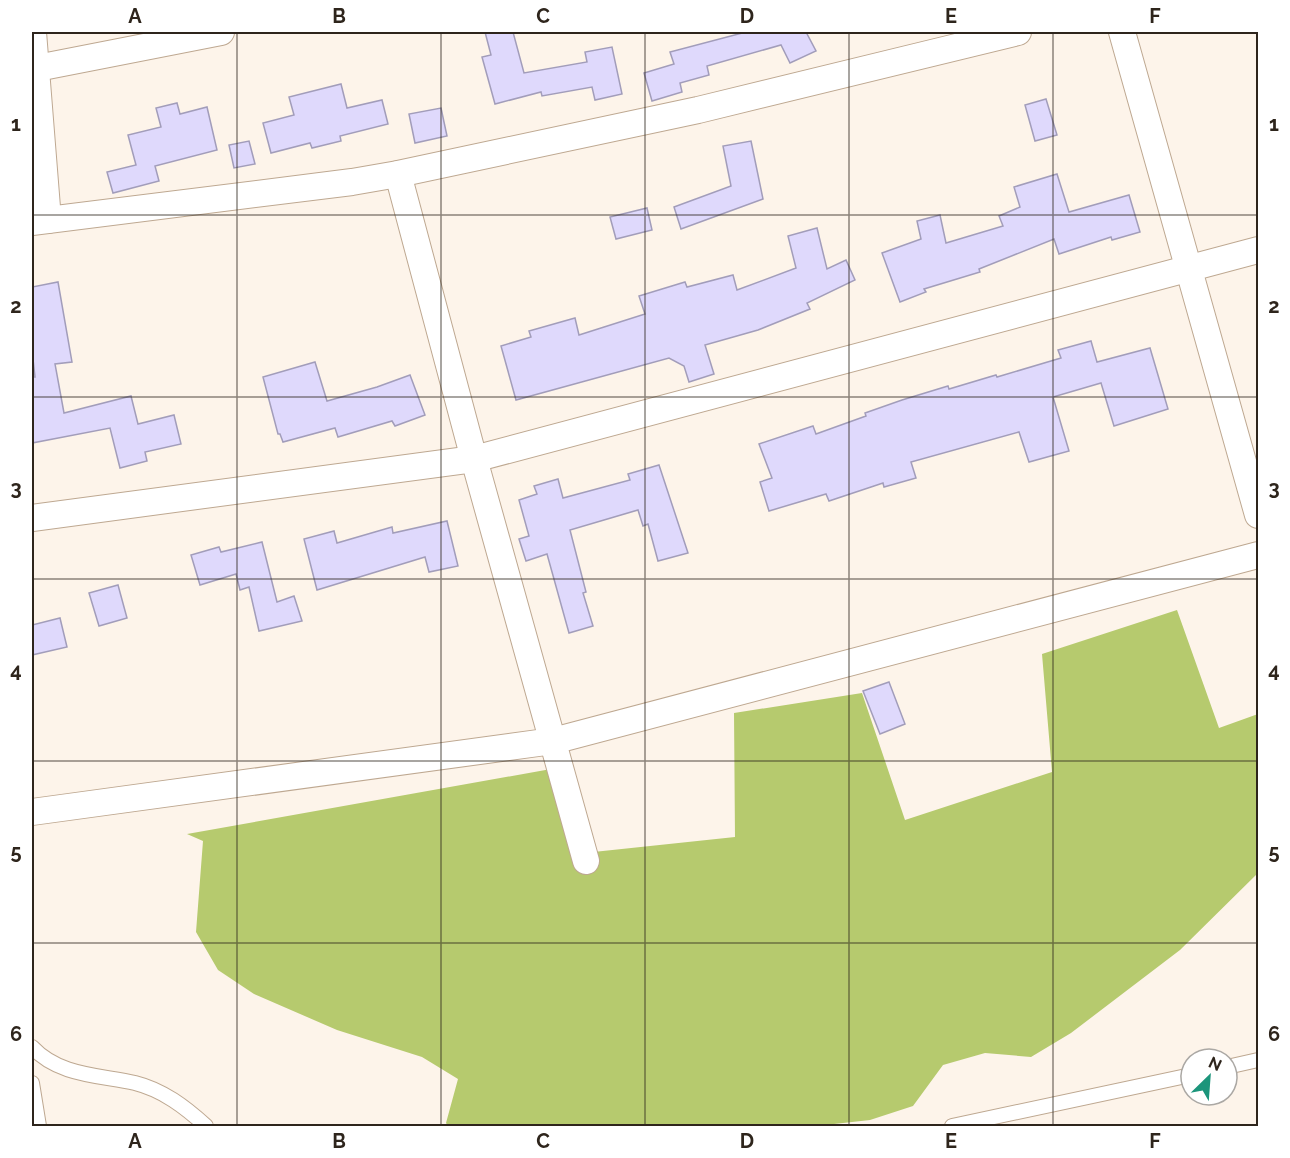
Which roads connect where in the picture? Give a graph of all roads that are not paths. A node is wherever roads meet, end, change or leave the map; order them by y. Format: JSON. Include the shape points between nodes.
{"nodes":[{"id":1,"x":33,"y":32,"type":"edge"},
{"id":2,"x":221,"y":32,"type":"edge"},
{"id":3,"x":1122,"y":32,"type":"edge"},
{"id":4,"x":1002,"y":33,"type":"edge"},
{"id":5,"x":34,"y":69,"type":"edge"},
{"id":6,"x":398,"y":174,"type":"junction"},
{"id":7,"x":40,"y":221,"type":"edge"},
{"id":8,"x":1258,"y":250,"type":"edge"},
{"id":9,"x":1189,"y":270,"type":"junction"},
{"id":10,"x":474,"y":459,"type":"junction"},
{"id":11,"x":1258,"y":515,"type":"edge"},
{"id":12,"x":32,"y":518,"type":"edge"},
{"id":13,"x":1258,"y":555,"type":"edge"},
{"id":14,"x":553,"y":741,"type":"junction"},
{"id":15,"x":32,"y":812,"type":"edge"},
{"id":16,"x":586,"y":861,"type":"dead end"},
{"id":17,"x":32,"y":1047,"type":"edge"},
{"id":18,"x":1258,"y":1060,"type":"edge"},
{"id":19,"x":1239,"y":1064,"type":"edge"},
{"id":20,"x":1179,"y":1078,"type":"edge"},
{"id":21,"x":32,"y":1083,"type":"edge"},
{"id":22,"x":39,"y":1126,"type":"edge"},
{"id":23,"x":206,"y":1126,"type":"edge"},
{"id":24,"x":952,"y":1126,"type":"edge"}],
"edges":[{"from":1,"to":5,"type":"street"},
{"from":2,"to":5,"type":"street"},
{"from":3,"to":9,"type":"street"},
{"from":4,"to":6,"type":"street","via":[[698,110]]},
{"from":5,"to":7,"type":"street"},
{"from":6,"to":7,"type":"street"},
{"from":6,"to":10,"type":"street"},
{"from":8,"to":9,"type":"street"},
{"from":9,"to":10,"type":"street"},
{"from":9,"to":11,"type":"street"},
{"from":10,"to":12,"type":"street"},
{"from":10,"to":14,"type":"street"},
{"from":13,"to":14,"type":"street"},
{"from":14,"to":15,"type":"street"},
{"from":14,"to":16,"type":"street"},
{"from":17,"to":23,"type":"lane","via":[[64,1069],[136,1083],[167,1095]]},
{"from":18,"to":19,"type":"lane"},
{"from":20,"to":24,"type":"lane"},
{"from":21,"to":22,"type":"lane"}]}
